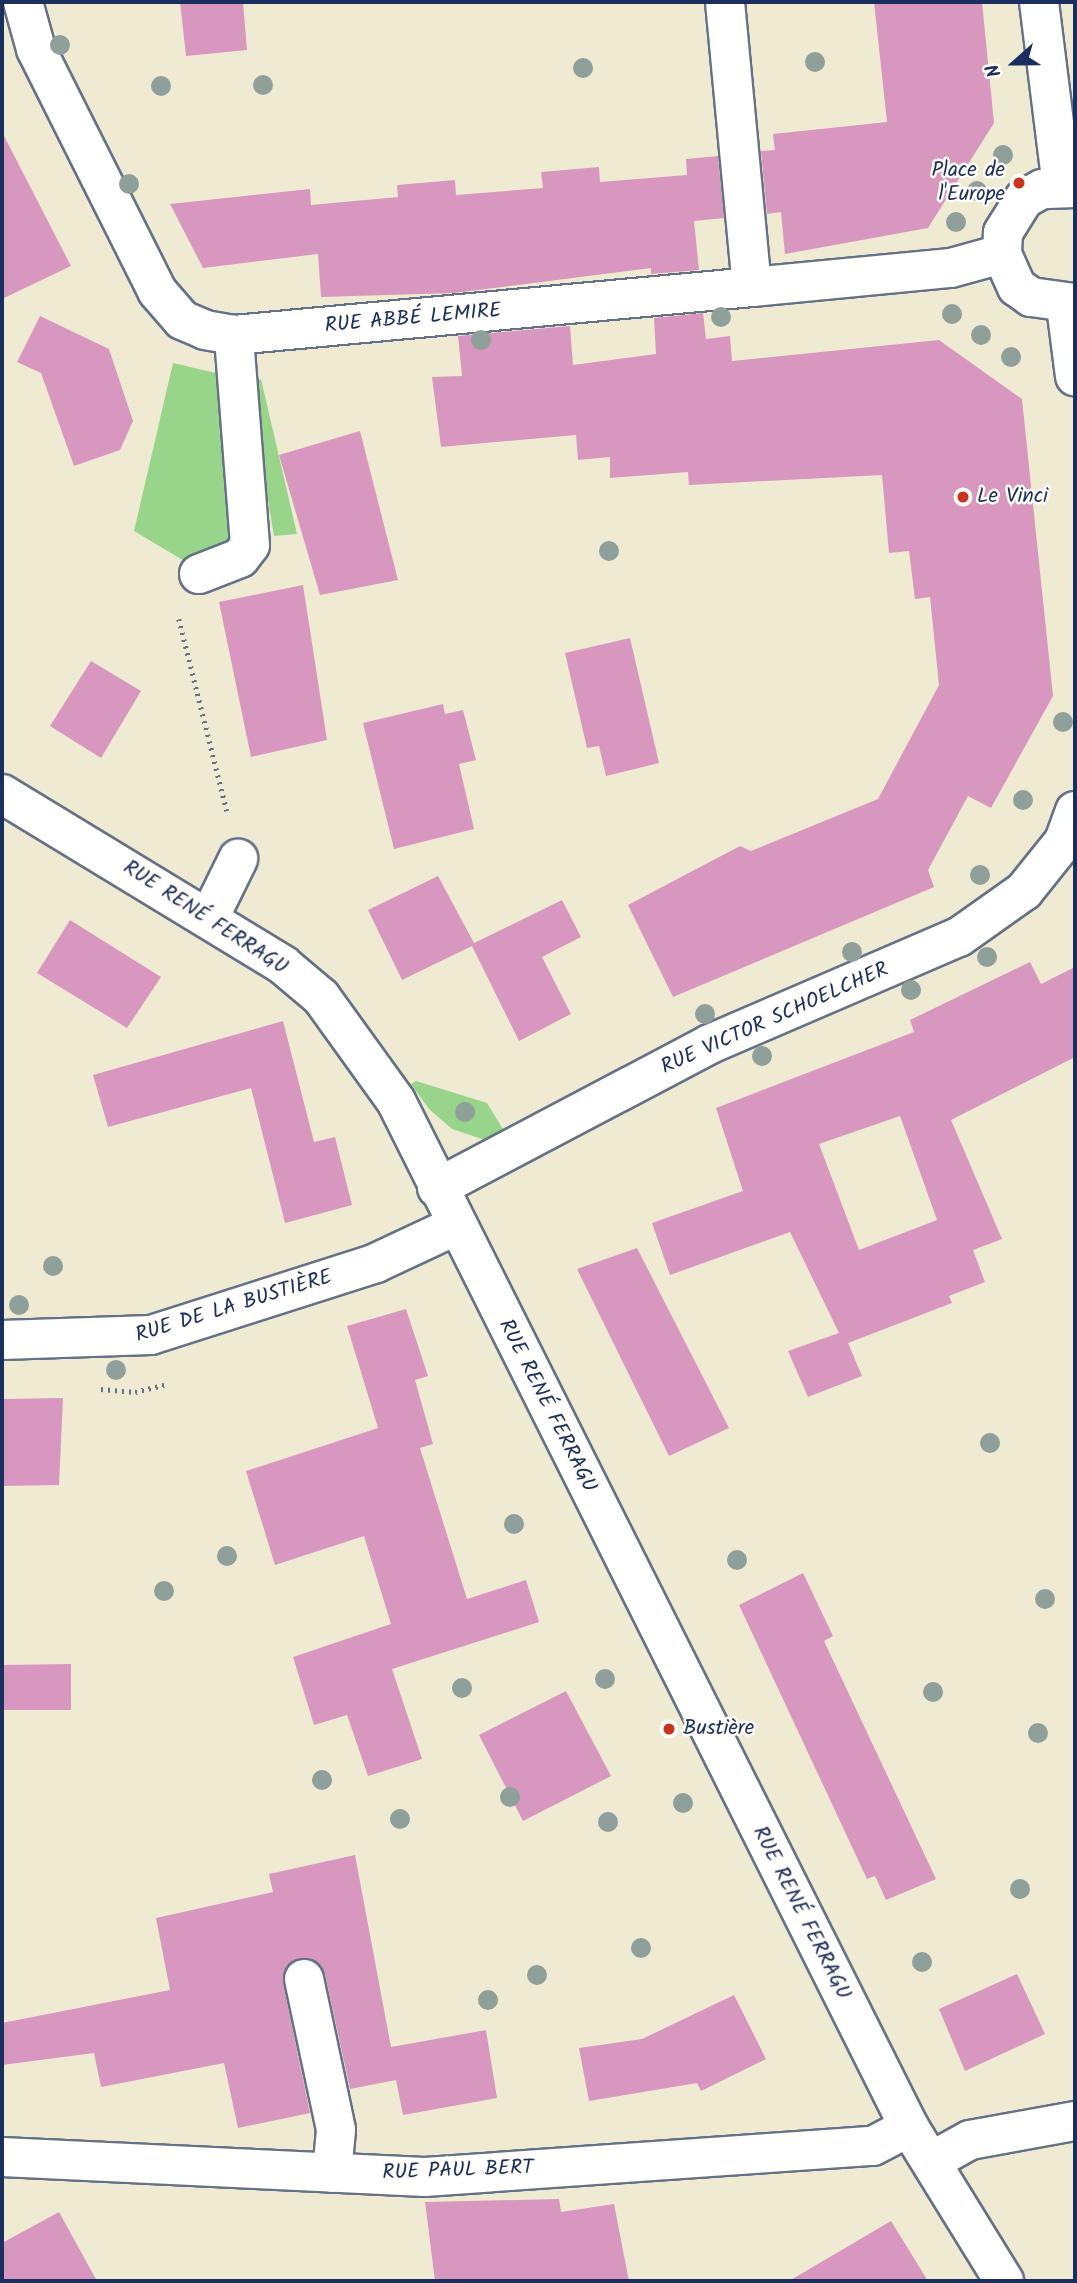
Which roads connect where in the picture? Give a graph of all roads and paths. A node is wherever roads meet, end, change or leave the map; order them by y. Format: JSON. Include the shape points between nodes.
{"nodes":[{"id":1,"x":23,"y":2,"type":"edge"},
{"id":2,"x":725,"y":2,"type":"edge"},
{"id":3,"x":1039,"y":2,"type":"edge"},
{"id":4,"x":1068,"y":187,"type":"edge"},
{"id":5,"x":1002,"y":254,"type":"junction"},
{"id":6,"x":752,"y":287,"type":"junction"},
{"id":7,"x":1070,"y":305,"type":"edge"},
{"id":8,"x":234,"y":335,"type":"junction"},
{"id":9,"x":1075,"y":376,"type":"edge"},
{"id":10,"x":199,"y":574,"type":"joint"},
{"id":11,"x":2,"y":794,"type":"edge"},
{"id":12,"x":1071,"y":833,"type":"edge"},
{"id":13,"x":238,"y":859,"type":"joint"},
{"id":14,"x":210,"y":916,"type":"junction"},
{"id":15,"x":437,"y":1188,"type":"junction"},
{"id":16,"x":455,"y":1226,"type":"junction"},
{"id":17,"x":2,"y":1340,"type":"edge"},
{"id":18,"x":304,"y":1979,"type":"dead end"},
{"id":19,"x":1075,"y":2121,"type":"edge"},
{"id":20,"x":909,"y":2127,"type":"junction"},
{"id":21,"x":2,"y":2157,"type":"edge"},
{"id":22,"x":932,"y":2161,"type":"junction"},
{"id":23,"x":332,"y":2173,"type":"junction"},
{"id":24,"x":1004,"y":2281,"type":"edge"}],
"edges":[{"from":1,"to":8,"type":"street","name":"RUE ABBÉ LEMIRE","via":[[36,49],[157,291],[182,320]]},
{"from":2,"to":6,"type":"street"},
{"from":3,"to":4,"type":"street"},
{"from":4,"to":5,"type":"street","via":[[1042,189],[1017,207],[1003,233]]},
{"from":5,"to":6,"type":"street","name":"RUE ABBÉ LEMIRE","via":[[951,268]]},
{"from":5,"to":7,"type":"street","via":[[1017,286],[1048,304]]},
{"from":6,"to":8,"type":"street","name":"RUE ABBÉ LEMIRE"},
{"from":7,"to":9,"type":"street"},
{"from":8,"to":10,"type":"street","via":[[250,545],[240,558]]},
{"from":10,"to":13,"type":"path","via":[[181,595],[178,613]]},
{"from":11,"to":14,"type":"street","name":"RUE RENÉ FERRAGU"},
{"from":12,"to":15,"type":"street","name":"RUE VICTOR SCHOELCHER","via":[[1024,891],[959,937],[710,1044]]},
{"from":13,"to":14,"type":"street"},
{"from":14,"to":15,"type":"street","name":"RUE RENÉ FERRAGU","via":[[321,997],[396,1101]]},
{"from":15,"to":16,"type":"street","name":"RUE RENÉ FERRAGU"},
{"from":16,"to":17,"type":"street","name":"RUE DE LA BUSTIÈRE","via":[[376,1263],[152,1335]]},
{"from":16,"to":20,"type":"street","name":"RUE RENÉ FERRAGU"},
{"from":18,"to":23,"type":"street","via":[[336,2130]]},
{"from":19,"to":22,"type":"street","via":[[970,2140]]},
{"from":20,"to":22,"type":"street","name":"RUE RENÉ FERRAGU"},
{"from":20,"to":23,"type":"street","name":"RUE PAUL BERT","via":[[873,2146],[425,2177]]},
{"from":21,"to":23,"type":"street","name":"RUE PAUL BERT"},
{"from":22,"to":24,"type":"street","name":"RUE RENÉ FERRAGU"}]}
